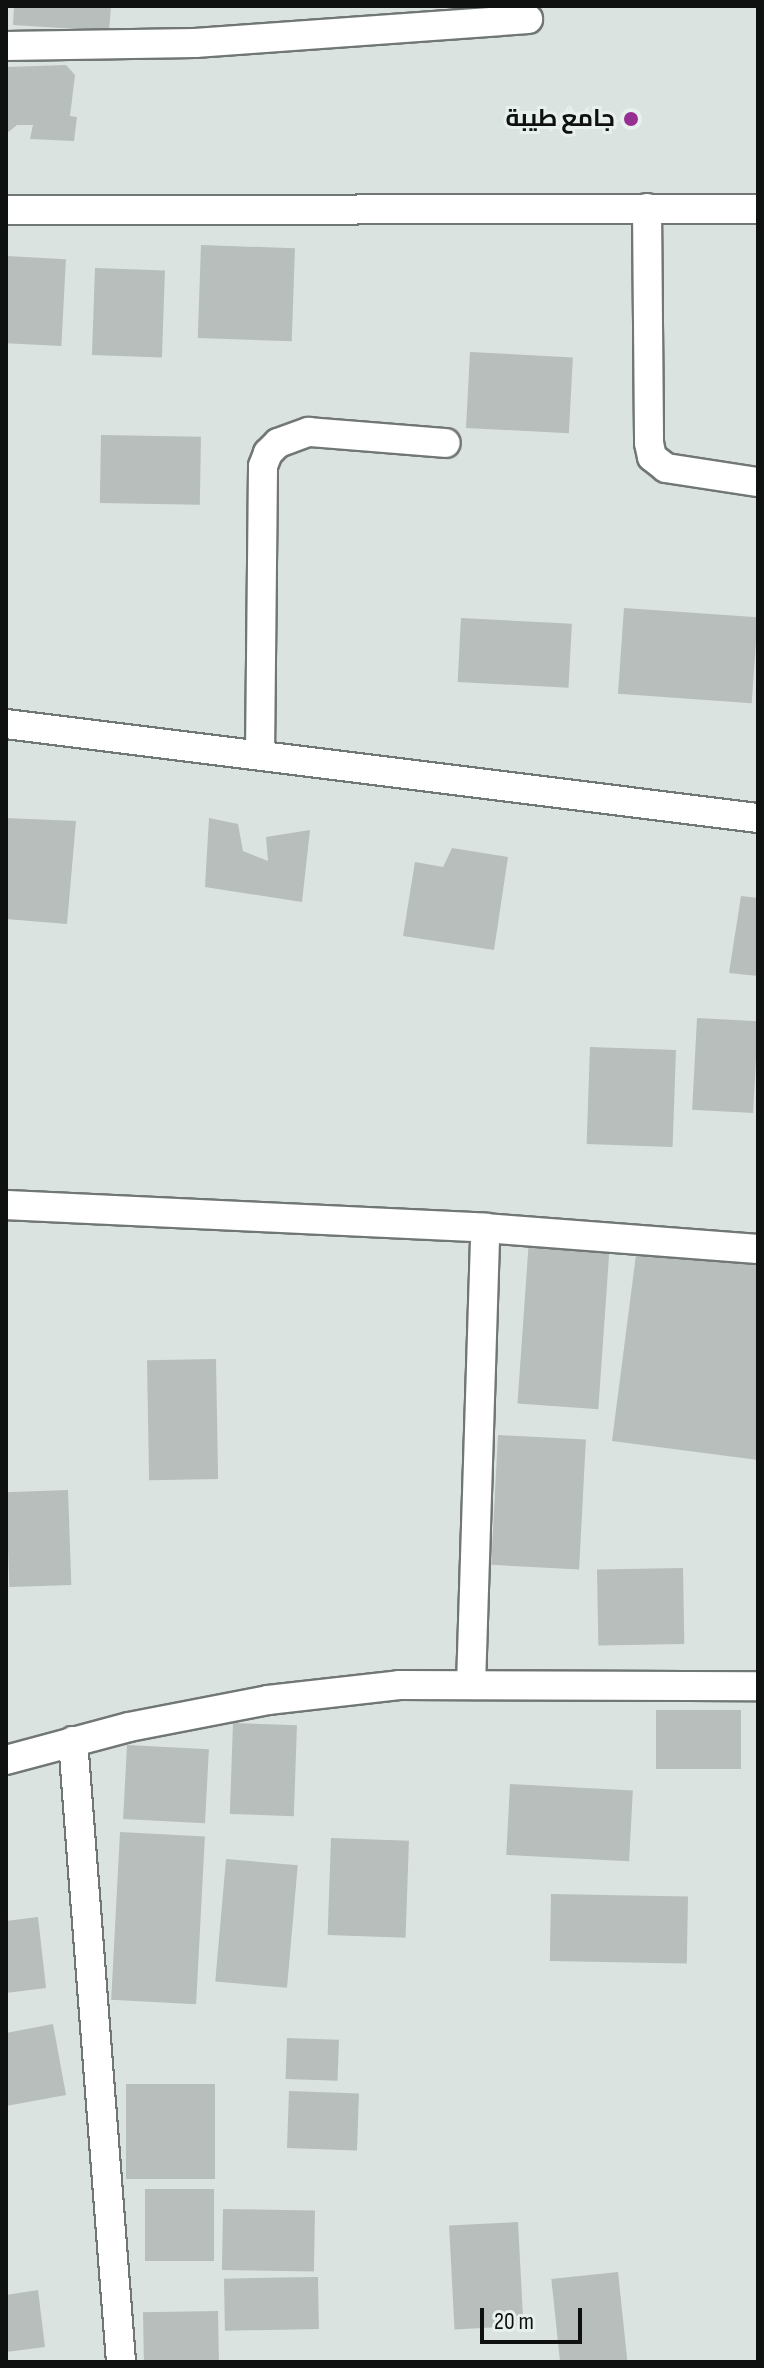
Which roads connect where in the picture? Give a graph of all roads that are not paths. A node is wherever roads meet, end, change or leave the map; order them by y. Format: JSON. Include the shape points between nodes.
{"nodes":[{"id":1,"x":528,"y":19,"type":"dead end"},
{"id":2,"x":6,"y":46,"type":"edge"},
{"id":3,"x":647,"y":208,"type":"junction"},
{"id":4,"x":758,"y":209,"type":"edge"},
{"id":5,"x":6,"y":210,"type":"edge"},
{"id":6,"x":446,"y":443,"type":"dead end"},
{"id":7,"x":758,"y":482,"type":"edge"},
{"id":8,"x":6,"y":724,"type":"edge"},
{"id":9,"x":260,"y":755,"type":"junction"},
{"id":10,"x":758,"y":818,"type":"edge"},
{"id":11,"x":6,"y":1205,"type":"edge"},
{"id":12,"x":485,"y":1228,"type":"junction"},
{"id":13,"x":758,"y":1249,"type":"edge"},
{"id":14,"x":471,"y":1685,"type":"junction"},
{"id":15,"x":758,"y":1686,"type":"edge"},
{"id":16,"x":73,"y":1741,"type":"junction"},
{"id":17,"x":6,"y":1760,"type":"edge"},
{"id":18,"x":121,"y":2362,"type":"edge"}],
"edges":[{"from":1,"to":2,"type":"street","via":[[195,43]]},
{"from":3,"to":4,"type":"street"},
{"from":3,"to":5,"type":"street"},
{"from":3,"to":7,"type":"street","via":[[652,457],[666,468]]},
{"from":6,"to":9,"type":"street","via":[[309,432],[278,443],[268,453],[263,466]]},
{"from":8,"to":9,"type":"street"},
{"from":9,"to":10,"type":"street"},
{"from":11,"to":12,"type":"street"},
{"from":12,"to":13,"type":"street"},
{"from":12,"to":14,"type":"street"},
{"from":14,"to":15,"type":"street"},
{"from":14,"to":16,"type":"street","via":[[399,1685],[268,1700]]},
{"from":16,"to":17,"type":"street"},
{"from":16,"to":18,"type":"street"}]}
